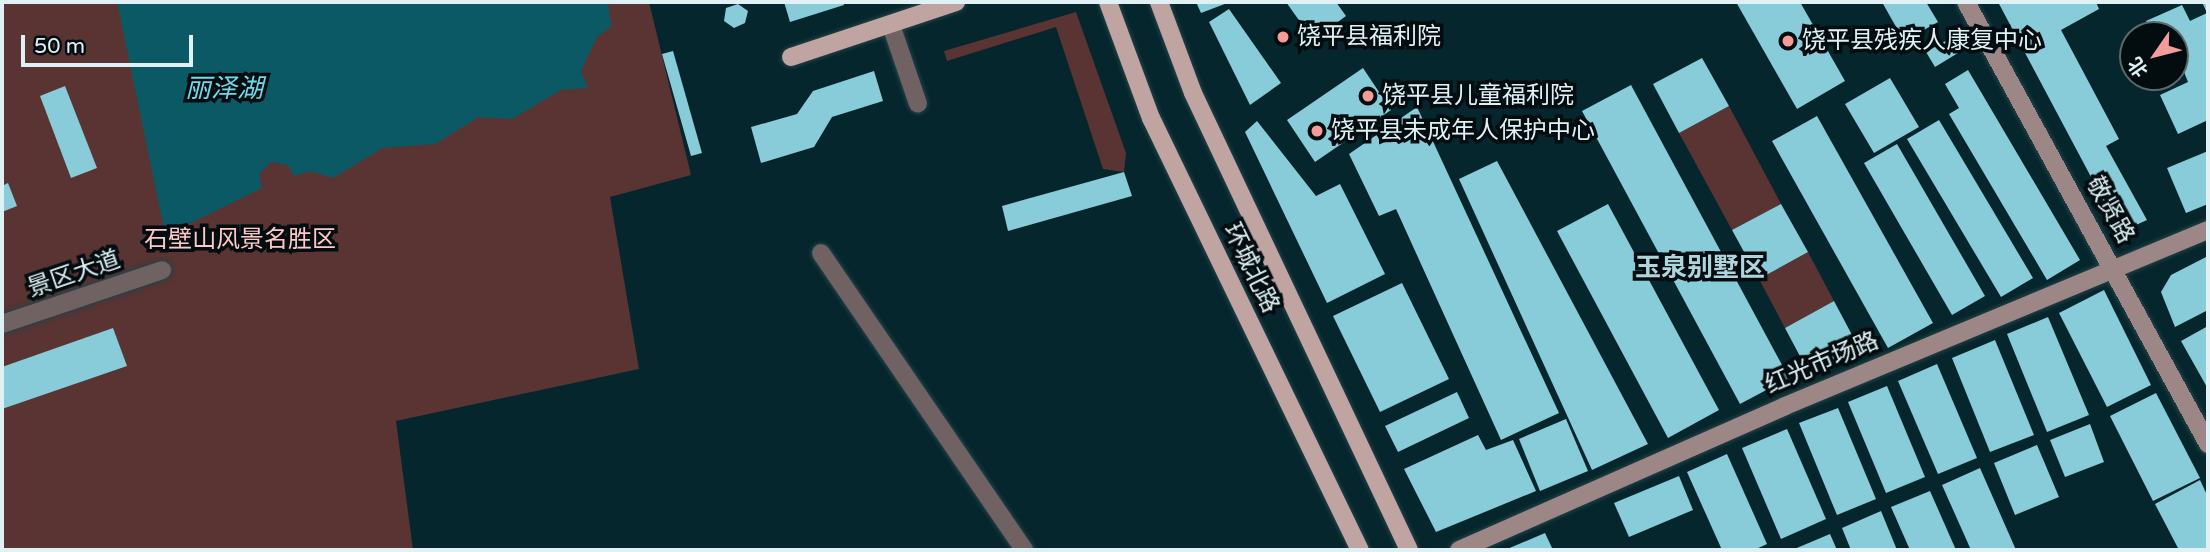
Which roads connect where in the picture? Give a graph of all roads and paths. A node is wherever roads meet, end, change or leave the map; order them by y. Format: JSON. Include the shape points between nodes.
{"nodes":[{"id":1,"x":956,"y":2,"type":"edge"},
{"id":2,"x":1108,"y":2,"type":"edge"},
{"id":3,"x":1159,"y":2,"type":"edge"},
{"id":4,"x":1966,"y":2,"type":"edge"},
{"id":5,"x":891,"y":25,"type":"junction"},
{"id":6,"x":791,"y":57,"type":"dead end"},
{"id":7,"x":918,"y":104,"type":"dead end"},
{"id":8,"x":2208,"y":230,"type":"edge"},
{"id":9,"x":821,"y":253,"type":"dead end"},
{"id":10,"x":2115,"y":269,"type":"junction"},
{"id":11,"x":162,"y":270,"type":"dead end"},
{"id":12,"x":2,"y":324,"type":"edge"},
{"id":13,"x":2208,"y":444,"type":"edge"},
{"id":14,"x":1024,"y":550,"type":"edge"},
{"id":15,"x":1360,"y":550,"type":"edge"},
{"id":16,"x":1409,"y":550,"type":"edge"},
{"id":17,"x":1459,"y":550,"type":"edge"}],
"edges":[{"from":1,"to":5,"type":"main road"},
{"from":2,"to":15,"type":"main road","name":"环城北路","via":[[1151,118]]},
{"from":3,"to":16,"type":"main road","name":"环城北路","via":[[1193,93]]},
{"from":4,"to":10,"type":"street","name":"敬贤路"},
{"from":5,"to":6,"type":"main road"},
{"from":5,"to":7,"type":"street"},
{"from":8,"to":10,"type":"street","name":"红光市场路"},
{"from":9,"to":14,"type":"street"},
{"from":10,"to":13,"type":"street","name":"敬贤路"},
{"from":10,"to":17,"type":"street","name":"红光市场路"},
{"from":11,"to":12,"type":"street","name":"景区大道"}]}
